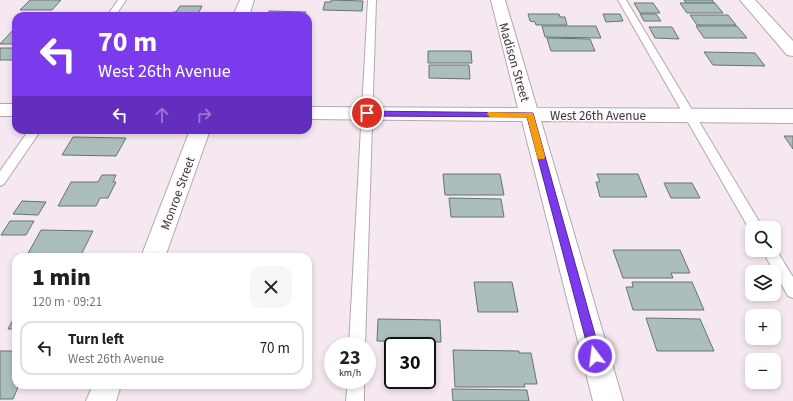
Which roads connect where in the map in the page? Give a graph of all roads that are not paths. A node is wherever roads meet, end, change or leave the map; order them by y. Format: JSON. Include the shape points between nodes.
{"nodes":[{"id":1,"x":122,"y":0,"type":"edge"},
{"id":2,"x":247,"y":0,"type":"edge"},
{"id":3,"x":372,"y":0,"type":"edge"},
{"id":4,"x":498,"y":0,"type":"edge"},
{"id":5,"x":622,"y":0,"type":"edge"},
{"id":6,"x":747,"y":0,"type":"edge"},
{"id":7,"x":114,"y":12,"type":"edge"},
{"id":8,"x":242,"y":12,"type":"edge"},
{"id":9,"x":793,"y":51,"type":"edge"},
{"id":10,"x":0,"y":110,"type":"edge"},
{"id":11,"x":12,"y":110,"type":"edge"},
{"id":12,"x":312,"y":113,"type":"edge"},
{"id":13,"x":367,"y":113,"type":"junction"},
{"id":14,"x":530,"y":114,"type":"junction"},
{"id":15,"x":690,"y":116,"type":"junction"},
{"id":16,"x":793,"y":116,"type":"edge"},
{"id":17,"x":32,"y":134,"type":"edge"},
{"id":18,"x":199,"y":134,"type":"edge"},
{"id":19,"x":0,"y":181,"type":"edge"},
{"id":20,"x":752,"y":221,"type":"edge"},
{"id":21,"x":155,"y":253,"type":"edge"},
{"id":22,"x":773,"y":257,"type":"edge"},
{"id":23,"x":793,"y":291,"type":"edge"},
{"id":24,"x":357,"y":337,"type":"edge"},
{"id":25,"x":106,"y":389,"type":"edge"},
{"id":26,"x":356,"y":389,"type":"edge"},
{"id":27,"x":101,"y":401,"type":"edge"},
{"id":28,"x":355,"y":401,"type":"edge"},
{"id":29,"x":608,"y":401,"type":"edge"}],
"edges":[{"from":1,"to":7,"type":"lane"},
{"from":2,"to":8,"type":"street"},
{"from":3,"to":13,"type":"lane"},
{"from":4,"to":14,"type":"street","name":"Madison Street"},
{"from":5,"to":15,"type":"lane"},
{"from":6,"to":9,"type":"street"},
{"from":10,"to":11,"type":"street"},
{"from":12,"to":13,"type":"street","name":"West 26th Avenue"},
{"from":13,"to":14,"type":"street","name":"West 26th Avenue"},
{"from":13,"to":24,"type":"lane"},
{"from":14,"to":15,"type":"street","name":"West 26th Avenue"},
{"from":14,"to":29,"type":"street","name":"Madison Street"},
{"from":15,"to":16,"type":"street","name":"West 26th Avenue"},
{"from":15,"to":20,"type":"lane"},
{"from":17,"to":19,"type":"lane"},
{"from":18,"to":21,"type":"street","name":"Monroe Street"},
{"from":22,"to":23,"type":"lane"},
{"from":25,"to":27,"type":"street"},
{"from":26,"to":28,"type":"lane"}]}
